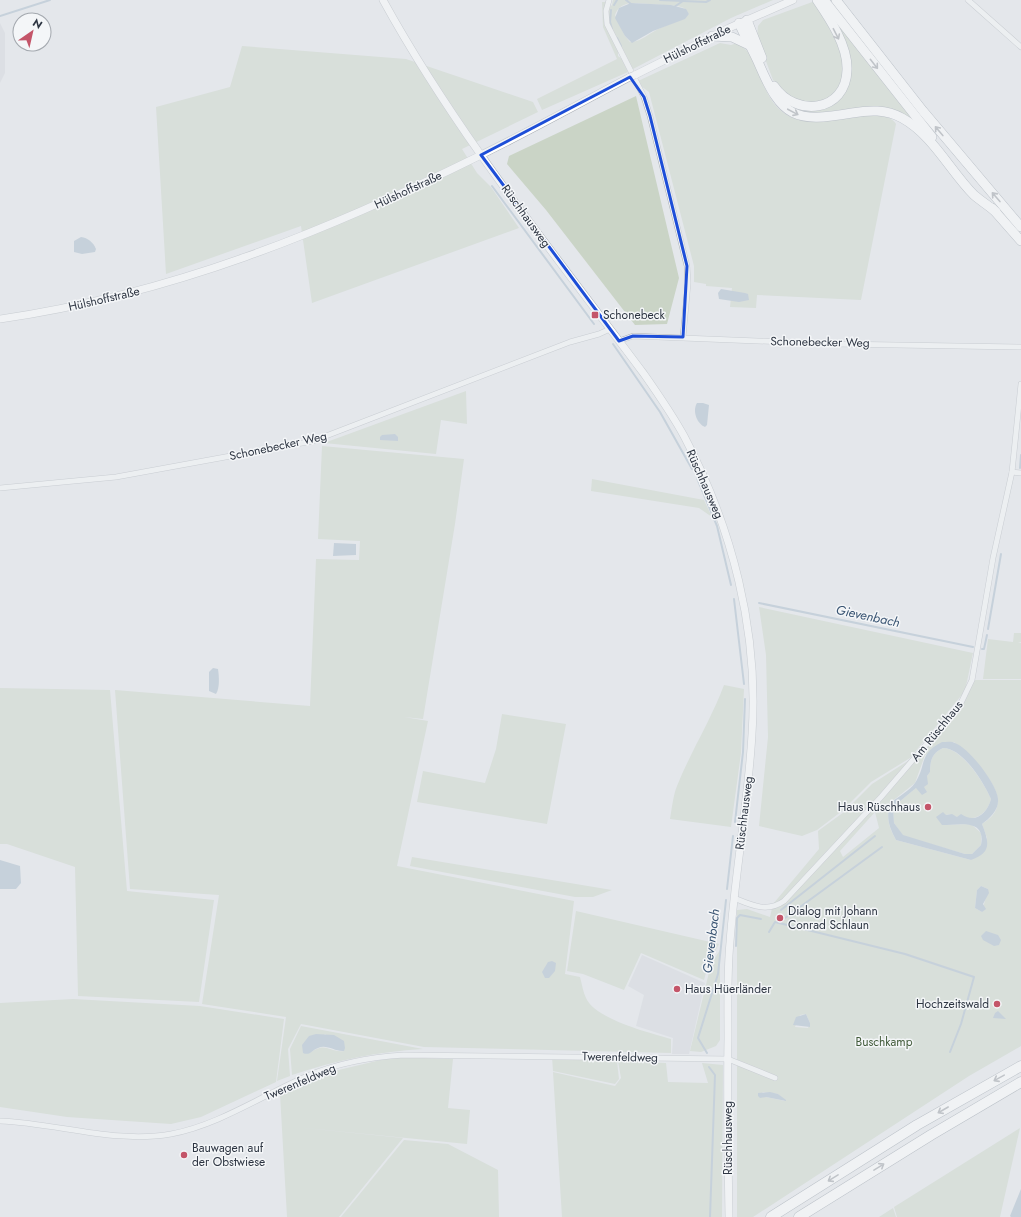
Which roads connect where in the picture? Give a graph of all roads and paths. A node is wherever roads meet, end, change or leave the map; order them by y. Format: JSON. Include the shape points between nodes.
{"nodes":[{"id":1,"x":382,"y":0,"type":"edge"},
{"id":2,"x":817,"y":0,"type":"edge"},
{"id":3,"x":824,"y":0,"type":"edge"},
{"id":4,"x":836,"y":0,"type":"edge"},
{"id":5,"x":843,"y":0,"type":"edge"},
{"id":6,"x":968,"y":0,"type":"edge"},
{"id":7,"x":791,"y":1,"type":"edge"},
{"id":8,"x":608,"y":3,"type":"edge"},
{"id":9,"x":743,"y":21,"type":"junction"},
{"id":10,"x":712,"y":36,"type":"junction"},
{"id":11,"x":869,"y":43,"type":"junction"},
{"id":12,"x":750,"y":46,"type":"junction"},
{"id":13,"x":1021,"y":47,"type":"edge"},
{"id":14,"x":481,"y":155,"type":"junction"},
{"id":15,"x":996,"y":212,"type":"junction"},
{"id":16,"x":1021,"y":227,"type":"edge"},
{"id":17,"x":1021,"y":241,"type":"edge"},
{"id":18,"x":0,"y":319,"type":"edge"},
{"id":19,"x":610,"y":329,"type":"junction"},
{"id":20,"x":683,"y":337,"type":"junction"},
{"id":21,"x":619,"y":341,"type":"junction"},
{"id":22,"x":1021,"y":347,"type":"edge"},
{"id":23,"x":1021,"y":384,"type":"edge"},
{"id":24,"x":1012,"y":472,"type":"junction"},
{"id":25,"x":1021,"y":473,"type":"edge"},
{"id":26,"x":0,"y":488,"type":"edge"},
{"id":27,"x":734,"y":898,"type":"junction"},
{"id":28,"x":728,"y":1059,"type":"junction"},
{"id":29,"x":1021,"y":1066,"type":"edge"},
{"id":30,"x":775,"y":1078,"type":"dead end"},
{"id":31,"x":1021,"y":1082,"type":"edge"},
{"id":32,"x":0,"y":1121,"type":"edge"},
{"id":33,"x":729,"y":1217,"type":"edge"},
{"id":34,"x":771,"y":1217,"type":"edge"},
{"id":35,"x":799,"y":1217,"type":"edge"}],
"edges":[{"from":1,"to":14,"type":"main road","name":"Rüschhausweg","via":[[423,68]]},
{"from":2,"to":9,"type":"highway","one_way":true,"via":[[841,43],[847,64],[842,89],[835,97],[820,105],[811,107],[796,104],[777,90]]},
{"from":3,"to":15,"type":"highway","one_way":true,"via":[[916,118]]},
{"from":4,"to":11,"type":"highway"},
{"from":5,"to":11,"type":"highway"},
{"from":6,"to":13,"type":"street"},
{"from":7,"to":9,"type":"main road","name":"Hülshoffstraße"},
{"from":8,"to":20,"type":"street","via":[[606,17],[609,30],[644,97],[650,116],[686,266],[688,283]]},
{"from":9,"to":10,"type":"main road","name":"Hülshoffstraße"},
{"from":9,"to":12,"type":"highway"},
{"from":10,"to":12,"type":"highway","via":[[737,38]]},
{"from":10,"to":14,"type":"main road","name":"Hülshoffstraße"},
{"from":16,"to":11,"type":"highway","one_way":true},
{"from":12,"to":15,"type":"highway","one_way":true,"via":[[771,92],[790,112],[812,118],[869,111],[897,115],[921,133],[974,195]]},
{"from":14,"to":18,"type":"main road","name":"Hülshoffstraße","via":[[357,214],[230,264],[109,299]]},
{"from":14,"to":19,"type":"main road","name":"Rüschhausweg"},
{"from":15,"to":17,"type":"highway"},
{"from":19,"to":21,"type":"main road","name":"Rüschhausweg"},
{"from":19,"to":26,"type":"street","name":"Schonebecker Weg","via":[[313,441],[116,477]]},
{"from":20,"to":21,"type":"street","name":"Schonebecker Weg","via":[[633,336]]},
{"from":20,"to":22,"type":"street","name":"Schonebecker Weg","via":[[836,344]]},
{"from":21,"to":27,"type":"main road","name":"Rüschhausweg","via":[[667,408],[698,464],[723,524],[742,596],[752,671],[752,732]]},
{"from":23,"to":24,"type":"street"},
{"from":24,"to":25,"type":"street"},
{"from":24,"to":27,"type":"street","name":"Am Rüschhaus","via":[[993,558],[972,680],[960,705],[881,797],[784,901],[773,908],[767,908],[753,906]]},
{"from":27,"to":28,"type":"main road","name":"Rüschhausweg","via":[[728,975]]},
{"from":28,"to":30,"type":"street"},
{"from":28,"to":32,"type":"street","name":"Twerenfeldweg","via":[[417,1054],[391,1056],[331,1067],[218,1118],[172,1134],[127,1136]]},
{"from":28,"to":33,"type":"main road","name":"Rüschhausweg"},
{"from":29,"to":34,"type":"highway","one_way":true,"via":[[917,1125]]},
{"from":35,"to":31,"type":"highway","one_way":true}]}
